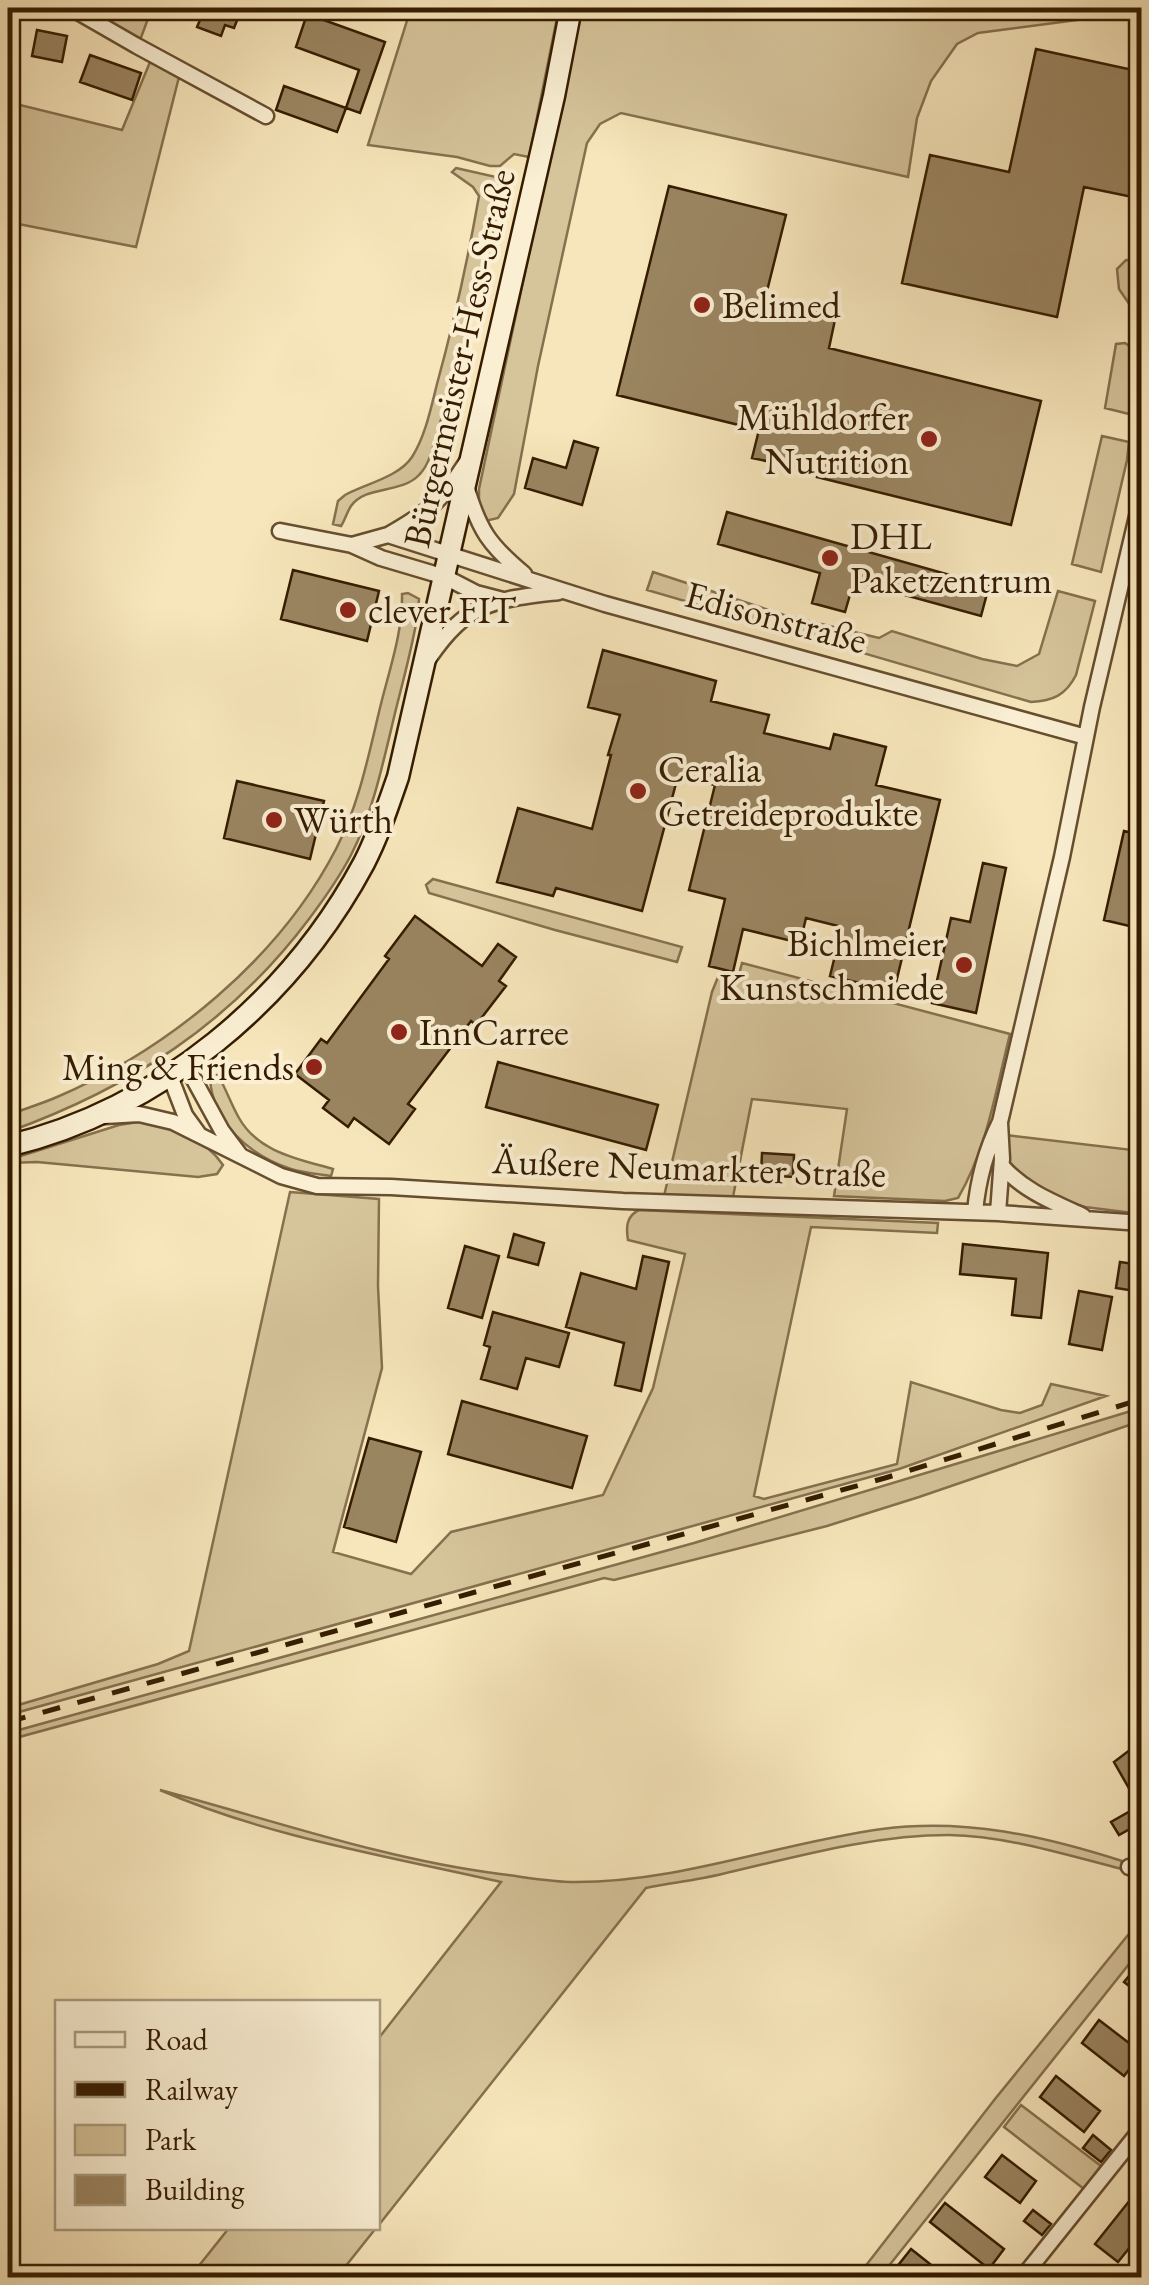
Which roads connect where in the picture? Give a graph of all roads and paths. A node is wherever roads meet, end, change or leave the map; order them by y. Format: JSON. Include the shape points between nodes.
{"nodes":[{"id":1,"x":71,"y":8,"type":"edge"},
{"id":2,"x":571,"y":8,"type":"edge"},
{"id":3,"x":266,"y":116,"type":"dead end"},
{"id":4,"x":472,"y":454,"type":"junction"},
{"id":5,"x":465,"y":484,"type":"junction"},
{"id":6,"x":1142,"y":495,"type":"edge"},
{"id":7,"x":280,"y":531,"type":"dead end"},
{"id":8,"x":388,"y":535,"type":"junction"},
{"id":9,"x":352,"y":545,"type":"junction"},
{"id":10,"x":449,"y":555,"type":"junction"},
{"id":11,"x":444,"y":577,"type":"junction"},
{"id":12,"x":532,"y":581,"type":"junction"},
{"id":13,"x":564,"y":591,"type":"junction"},
{"id":14,"x":503,"y":600,"type":"junction"},
{"id":15,"x":425,"y":665,"type":"junction"},
{"id":16,"x":1086,"y":737,"type":"junction"},
{"id":17,"x":178,"y":1070,"type":"junction"},
{"id":18,"x":94,"y":1118,"type":"junction"},
{"id":19,"x":1000,"y":1122,"type":"junction"},
{"id":20,"x":200,"y":1136,"type":"junction"},
{"id":21,"x":8,"y":1146,"type":"edge"},
{"id":22,"x":241,"y":1155,"type":"junction"},
{"id":23,"x":1002,"y":1162,"type":"junction"},
{"id":24,"x":975,"y":1212,"type":"junction"},
{"id":25,"x":998,"y":1214,"type":"junction"},
{"id":26,"x":1093,"y":1220,"type":"junction"},
{"id":27,"x":1142,"y":1223,"type":"edge"},
{"id":28,"x":1142,"y":2128,"type":"edge"},
{"id":29,"x":1022,"y":2278,"type":"edge"}],
"edges":[{"from":1,"to":3,"type":"street"},
{"from":2,"to":4,"type":"main road","name":"Bürgermeister-Hess-Straße"},
{"from":4,"to":5,"type":"main road","name":"Bürgermeister-Hess-Straße"},
{"from":4,"to":8,"type":"street","via":[[433,506]]},
{"from":5,"to":10,"type":"main road","name":"Bürgermeister-Hess-Straße"},
{"from":5,"to":12,"type":"street","via":[[476,520],[496,550]]},
{"from":6,"to":16,"type":"street"},
{"from":7,"to":9,"type":"street"},
{"from":8,"to":9,"type":"street"},
{"from":8,"to":10,"type":"street","name":"Edisonstraße"},
{"from":9,"to":11,"type":"street"},
{"from":10,"to":11,"type":"main road","name":"Bürgermeister-Hess-Straße"},
{"from":10,"to":12,"type":"street","name":"Edisonstraße"},
{"from":11,"to":14,"type":"street"},
{"from":11,"to":15,"type":"main road","name":"Bürgermeister-Hess-Straße"},
{"from":12,"to":13,"type":"street","name":"Edisonstraße"},
{"from":13,"to":14,"type":"street"},
{"from":13,"to":16,"type":"street","name":"Edisonstraße"},
{"from":14,"to":15,"type":"street","via":[[465,616]]},
{"from":15,"to":17,"type":"main road","name":"Bürgermeister-Hess-Straße","via":[[382,825],[341,902],[277,985]]},
{"from":16,"to":19,"type":"street"},
{"from":17,"to":18,"type":"main road","name":"Äußere Neumarkter Straße"},
{"from":17,"to":20,"type":"street","via":[[185,1114]]},
{"from":17,"to":22,"type":"street","name":"Äußere Neumarkter Straße"},
{"from":18,"to":20,"type":"street","name":"Äußere Neumarkter Straße","via":[[148,1116]]},
{"from":18,"to":21,"type":"main road","name":"Äußere Neumarkter Straße"},
{"from":19,"to":23,"type":"street"},
{"from":19,"to":24,"type":"street","via":[[982,1164]]},
{"from":20,"to":22,"type":"street","name":"Äußere Neumarkter Straße"},
{"from":22,"to":24,"type":"street","name":"Äußere Neumarkter Straße","via":[[316,1186]]},
{"from":23,"to":25,"type":"street"},
{"from":23,"to":26,"type":"street","via":[[1029,1190]]},
{"from":24,"to":25,"type":"street","name":"Äußere Neumarkter Straße"},
{"from":25,"to":26,"type":"street","name":"Äußere Neumarkter Straße"},
{"from":26,"to":27,"type":"street","name":"Äußere Neumarkter Straße"},
{"from":28,"to":29,"type":"street"}]}
